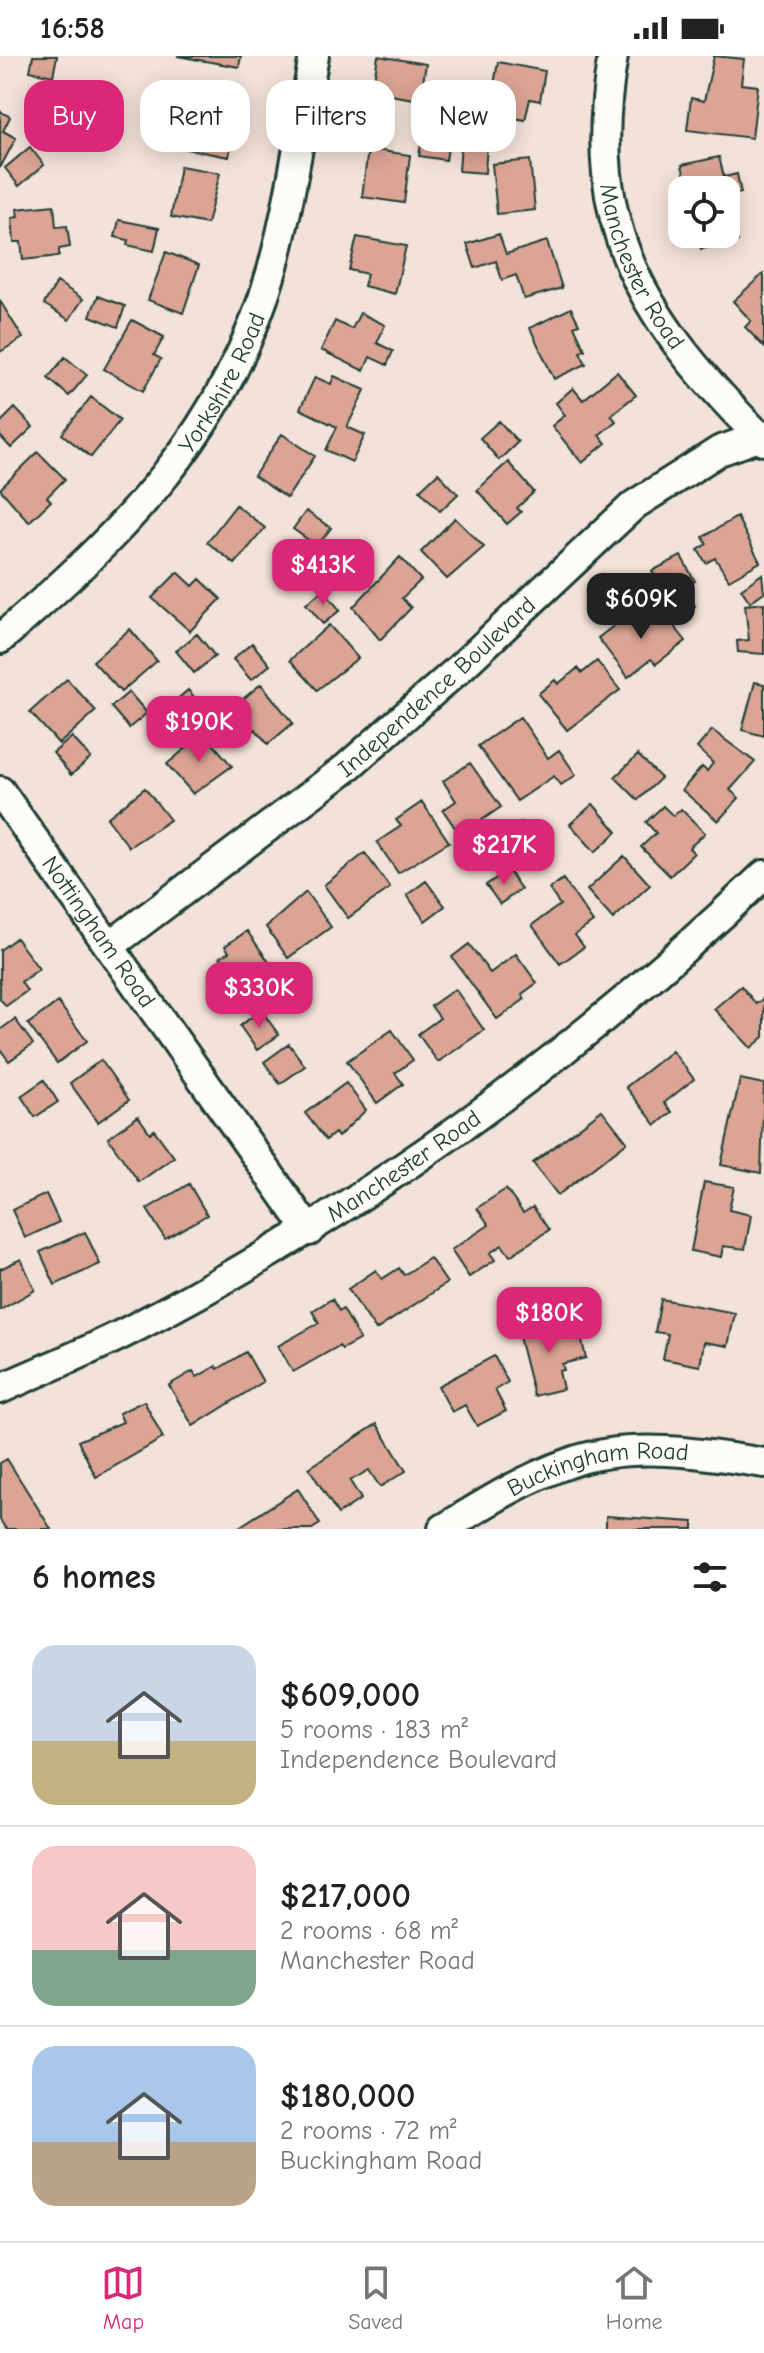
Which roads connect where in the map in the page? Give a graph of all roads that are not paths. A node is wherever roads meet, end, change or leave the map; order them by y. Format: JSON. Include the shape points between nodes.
{"nodes":[{"id":1,"x":314,"y":56,"type":"edge"},
{"id":2,"x":613,"y":56,"type":"edge"},
{"id":3,"x":762,"y":437,"type":"edge"},
{"id":4,"x":0,"y":639,"type":"edge"},
{"id":5,"x":0,"y":791,"type":"edge"},
{"id":6,"x":764,"y":875,"type":"edge"},
{"id":7,"x":111,"y":945,"type":"junction"},
{"id":8,"x":309,"y":1231,"type":"junction"},
{"id":9,"x":0,"y":1389,"type":"edge"},
{"id":10,"x":764,"y":1463,"type":"edge"},
{"id":11,"x":443,"y":1529,"type":"edge"}],
"edges":[{"from":1,"to":4,"type":"street","name":"Yorkshire Road","via":[[272,270],[255,318],[202,424],[163,482],[119,533]]},
{"from":2,"to":3,"type":"street","name":"Manchester Road","via":[[605,133],[606,182],[616,230],[637,283],[665,331],[694,369]]},
{"from":3,"to":7,"type":"street","name":"Independence Boulevard","via":[[719,451],[634,505],[345,769]]},
{"from":5,"to":7,"type":"street","name":"Nottingham Road"},
{"from":6,"to":8,"type":"street","name":"Manchester Road","via":[[519,1088]]},
{"from":7,"to":8,"type":"street","name":"Nottingham Road"},
{"from":8,"to":9,"type":"street","name":"Manchester Road","via":[[135,1328]]},
{"from":10,"to":11,"type":"street","name":"Buckingham Road","via":[[645,1450],[572,1461],[514,1486]]}]}
